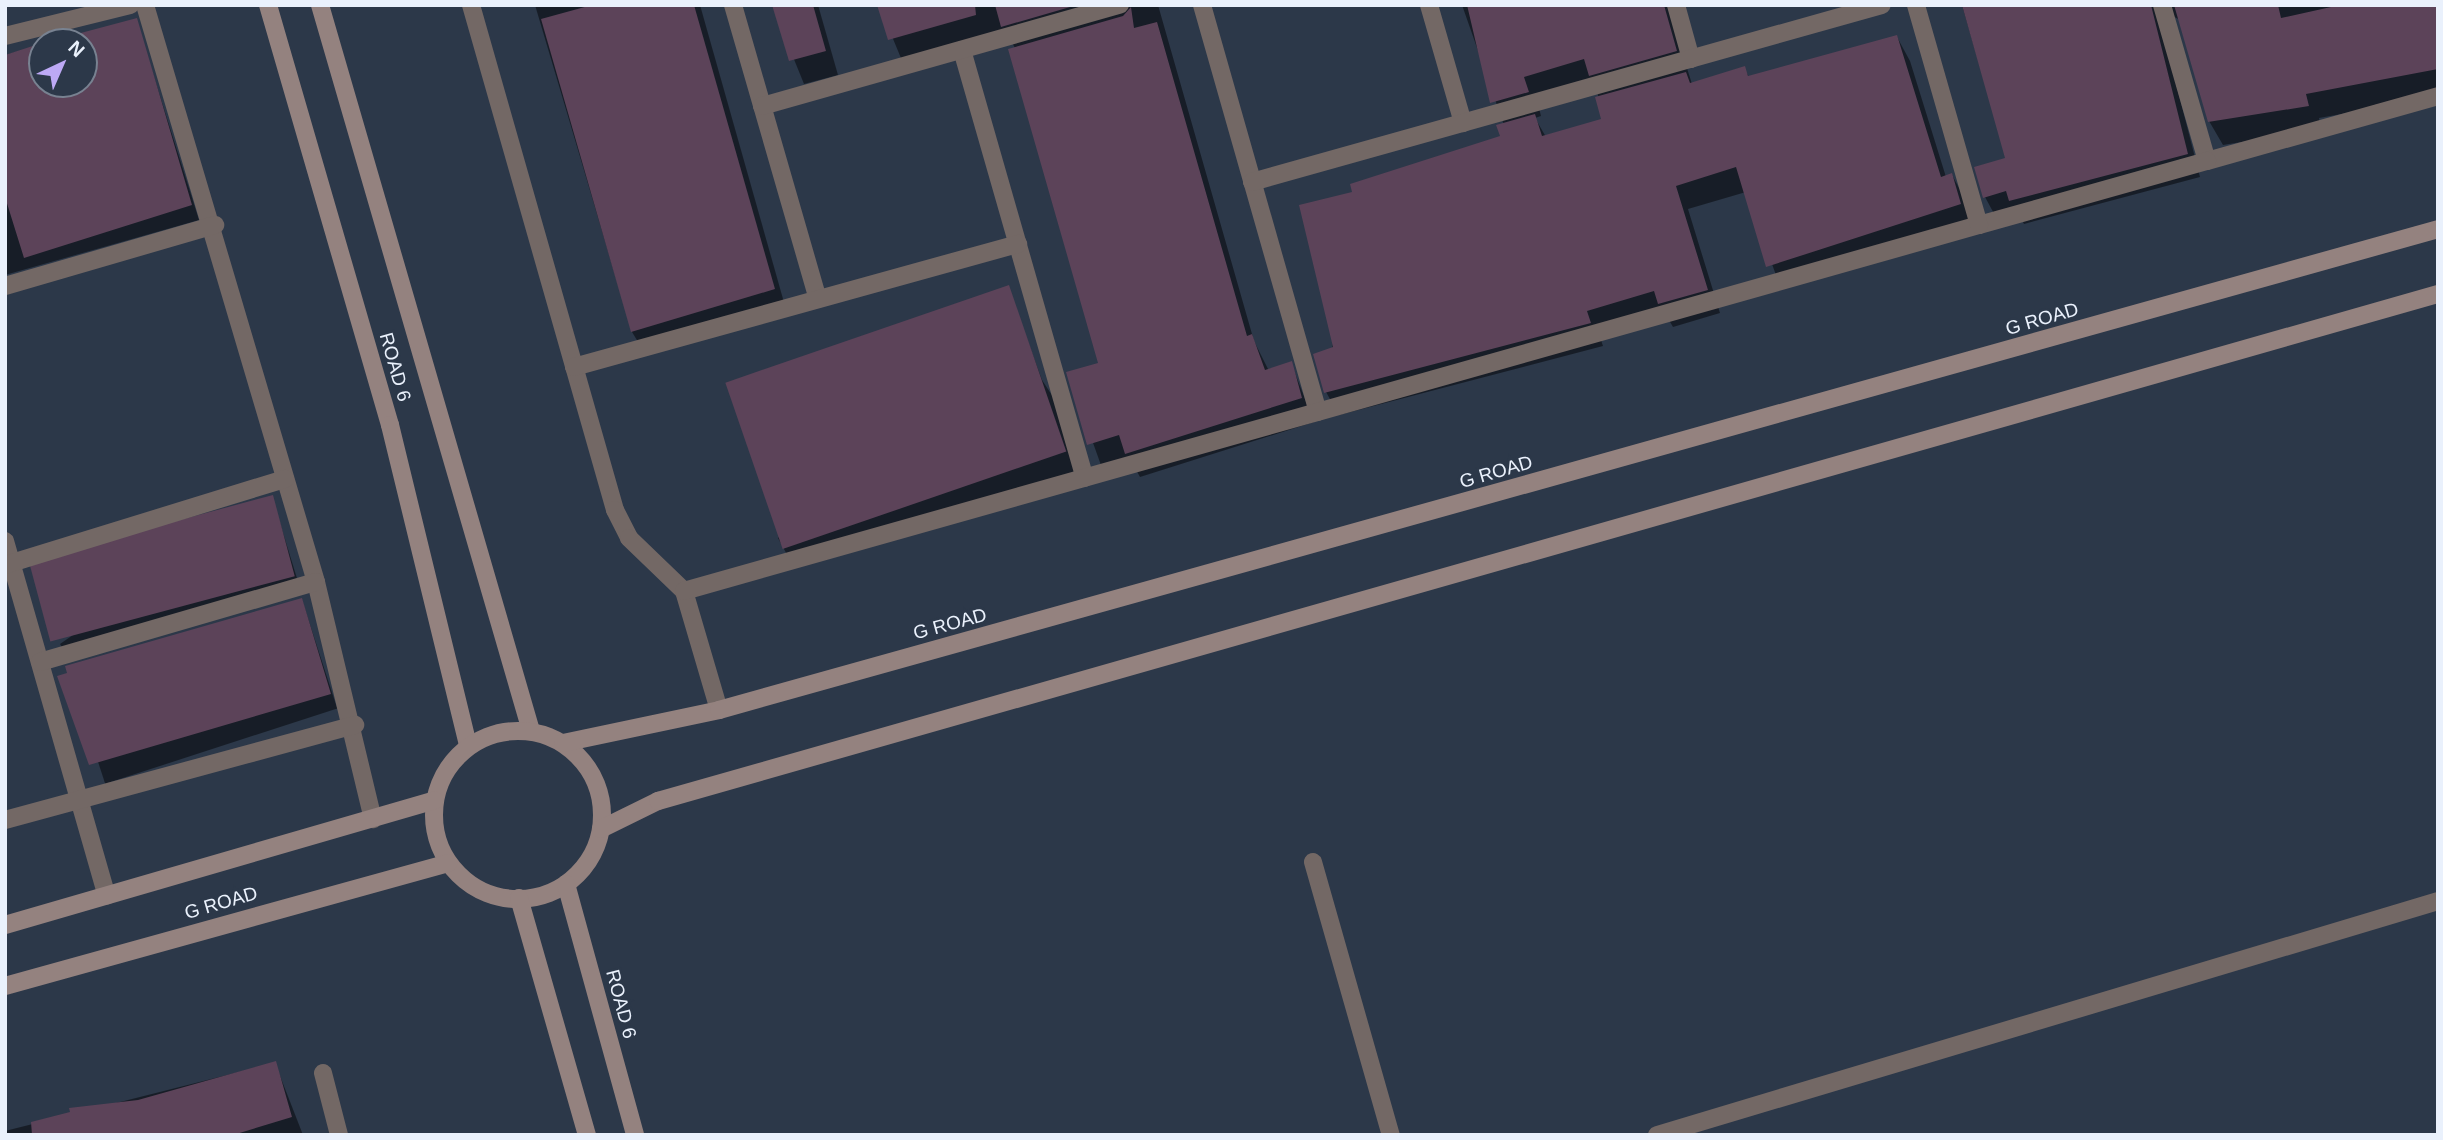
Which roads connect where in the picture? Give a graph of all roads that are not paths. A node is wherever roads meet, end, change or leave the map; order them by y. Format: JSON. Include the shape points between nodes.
{"nodes":[{"id":1,"x":130,"y":5,"type":"edge"},
{"id":2,"x":145,"y":5,"type":"edge"},
{"id":3,"x":268,"y":5,"type":"edge"},
{"id":4,"x":320,"y":5,"type":"edge"},
{"id":5,"x":471,"y":5,"type":"edge"},
{"id":6,"x":733,"y":5,"type":"edge"},
{"id":7,"x":1120,"y":5,"type":"edge"},
{"id":8,"x":1202,"y":5,"type":"edge"},
{"id":9,"x":1429,"y":5,"type":"edge"},
{"id":10,"x":1676,"y":5,"type":"edge"},
{"id":11,"x":1882,"y":5,"type":"edge"},
{"id":12,"x":1916,"y":5,"type":"edge"},
{"id":13,"x":2162,"y":5,"type":"edge"},
{"id":14,"x":5,"y":36,"type":"edge"},
{"id":15,"x":962,"y":50,"type":"junction"},
{"id":16,"x":1691,"y":59,"type":"junction"},
{"id":17,"x":2438,"y":96,"type":"edge"},
{"id":18,"x":762,"y":106,"type":"junction"},
{"id":19,"x":1463,"y":123,"type":"junction"},
{"id":20,"x":2207,"y":161,"type":"junction"},
{"id":21,"x":1252,"y":181,"type":"junction"},
{"id":22,"x":215,"y":225,"type":"junction"},
{"id":23,"x":1979,"y":225,"type":"junction"},
{"id":24,"x":2438,"y":229,"type":"edge"},
{"id":25,"x":1018,"y":244,"type":"junction"},
{"id":26,"x":5,"y":286,"type":"edge"},
{"id":27,"x":2438,"y":294,"type":"edge"},
{"id":28,"x":818,"y":299,"type":"junction"},
{"id":29,"x":574,"y":368,"type":"junction"},
{"id":30,"x":1318,"y":412,"type":"junction"},
{"id":31,"x":285,"y":478,"type":"junction"},
{"id":32,"x":1085,"y":478,"type":"junction"},
{"id":33,"x":5,"y":541,"type":"edge"},
{"id":34,"x":8,"y":564,"type":"edge"},
{"id":35,"x":316,"y":582,"type":"junction"},
{"id":36,"x":684,"y":591,"type":"junction"},
{"id":37,"x":40,"y":662,"type":"junction"},
{"id":38,"x":719,"y":710,"type":"junction"},
{"id":39,"x":355,"y":725,"type":"junction"},
{"id":40,"x":531,"y":731,"type":"junction"},
{"id":41,"x":563,"y":743,"type":"junction"},
{"id":42,"x":468,"y":745,"type":"junction"},
{"id":43,"x":79,"y":799,"type":"junction"},
{"id":44,"x":434,"y":800,"type":"junction"},
{"id":45,"x":373,"y":819,"type":"junction"},
{"id":46,"x":5,"y":820,"type":"edge"},
{"id":47,"x":601,"y":829,"type":"junction"},
{"id":48,"x":1313,"y":862,"type":"dead end"},
{"id":49,"x":448,"y":863,"type":"junction"},
{"id":50,"x":566,"y":884,"type":"junction"},
{"id":51,"x":107,"y":896,"type":"junction"},
{"id":52,"x":519,"y":898,"type":"junction"},
{"id":53,"x":2438,"y":901,"type":"edge"},
{"id":54,"x":5,"y":925,"type":"edge"},
{"id":55,"x":5,"y":986,"type":"edge"},
{"id":56,"x":323,"y":1073,"type":"dead end"},
{"id":57,"x":339,"y":1135,"type":"edge"},
{"id":58,"x":587,"y":1135,"type":"edge"},
{"id":59,"x":635,"y":1135,"type":"edge"},
{"id":60,"x":1391,"y":1135,"type":"edge"},
{"id":61,"x":1657,"y":1135,"type":"edge"}],
"edges":[{"from":1,"to":14,"type":"street"},
{"from":2,"to":22,"type":"street"},
{"from":3,"to":42,"type":"street","name":"ROAD 6","via":[[390,425]]},
{"from":4,"to":40,"type":"street","name":"ROAD 6"},
{"from":5,"to":29,"type":"street"},
{"from":6,"to":18,"type":"street"},
{"from":7,"to":15,"type":"street"},
{"from":8,"to":21,"type":"street"},
{"from":9,"to":19,"type":"street"},
{"from":10,"to":16,"type":"street"},
{"from":11,"to":16,"type":"street"},
{"from":12,"to":23,"type":"street"},
{"from":13,"to":20,"type":"street"},
{"from":15,"to":18,"type":"street"},
{"from":15,"to":25,"type":"street"},
{"from":16,"to":19,"type":"street"},
{"from":17,"to":20,"type":"street"},
{"from":18,"to":28,"type":"street"},
{"from":19,"to":21,"type":"street"},
{"from":20,"to":23,"type":"street"},
{"from":21,"to":30,"type":"street"},
{"from":22,"to":26,"type":"street"},
{"from":22,"to":31,"type":"street"},
{"from":23,"to":30,"type":"street"},
{"from":24,"to":38,"type":"street","name":"G ROAD"},
{"from":25,"to":28,"type":"street"},
{"from":25,"to":32,"type":"street"},
{"from":27,"to":47,"type":"street","via":[[657,801]]},
{"from":28,"to":29,"type":"street"},
{"from":29,"to":36,"type":"street","via":[[629,538]]},
{"from":30,"to":32,"type":"street"},
{"from":31,"to":34,"type":"street"},
{"from":31,"to":35,"type":"street"},
{"from":32,"to":36,"type":"street"},
{"from":33,"to":34,"type":"street"},
{"from":34,"to":37,"type":"street"},
{"from":35,"to":37,"type":"street"},
{"from":35,"to":39,"type":"street"},
{"from":36,"to":38,"type":"street"},
{"from":37,"to":43,"type":"street"},
{"from":38,"to":41,"type":"street","name":"G ROAD"},
{"from":39,"to":43,"type":"street"},
{"from":39,"to":45,"type":"street"},
{"from":40,"to":41,"type":"street"},
{"from":40,"to":42,"type":"street","via":[[499,731]]},
{"from":41,"to":47,"type":"street","via":[[592,776],[601,796]]},
{"from":42,"to":44,"type":"street","via":[[445,769]]},
{"from":43,"to":46,"type":"street"},
{"from":43,"to":51,"type":"street"},
{"from":44,"to":45,"type":"street","name":"G ROAD"},
{"from":44,"to":49,"type":"street","via":[[435,833]]},
{"from":45,"to":51,"type":"street","name":"G ROAD"},
{"from":47,"to":50,"type":"street","via":[[590,860]]},
{"from":48,"to":60,"type":"street"},
{"from":49,"to":52,"type":"street","via":[[472,886]]},
{"from":49,"to":55,"type":"street","name":"G ROAD"},
{"from":50,"to":52,"type":"street"},
{"from":50,"to":59,"type":"street","name":"ROAD 6"},
{"from":51,"to":54,"type":"street","name":"G ROAD"},
{"from":52,"to":58,"type":"street"},
{"from":53,"to":61,"type":"street"},
{"from":56,"to":57,"type":"street"}]}
